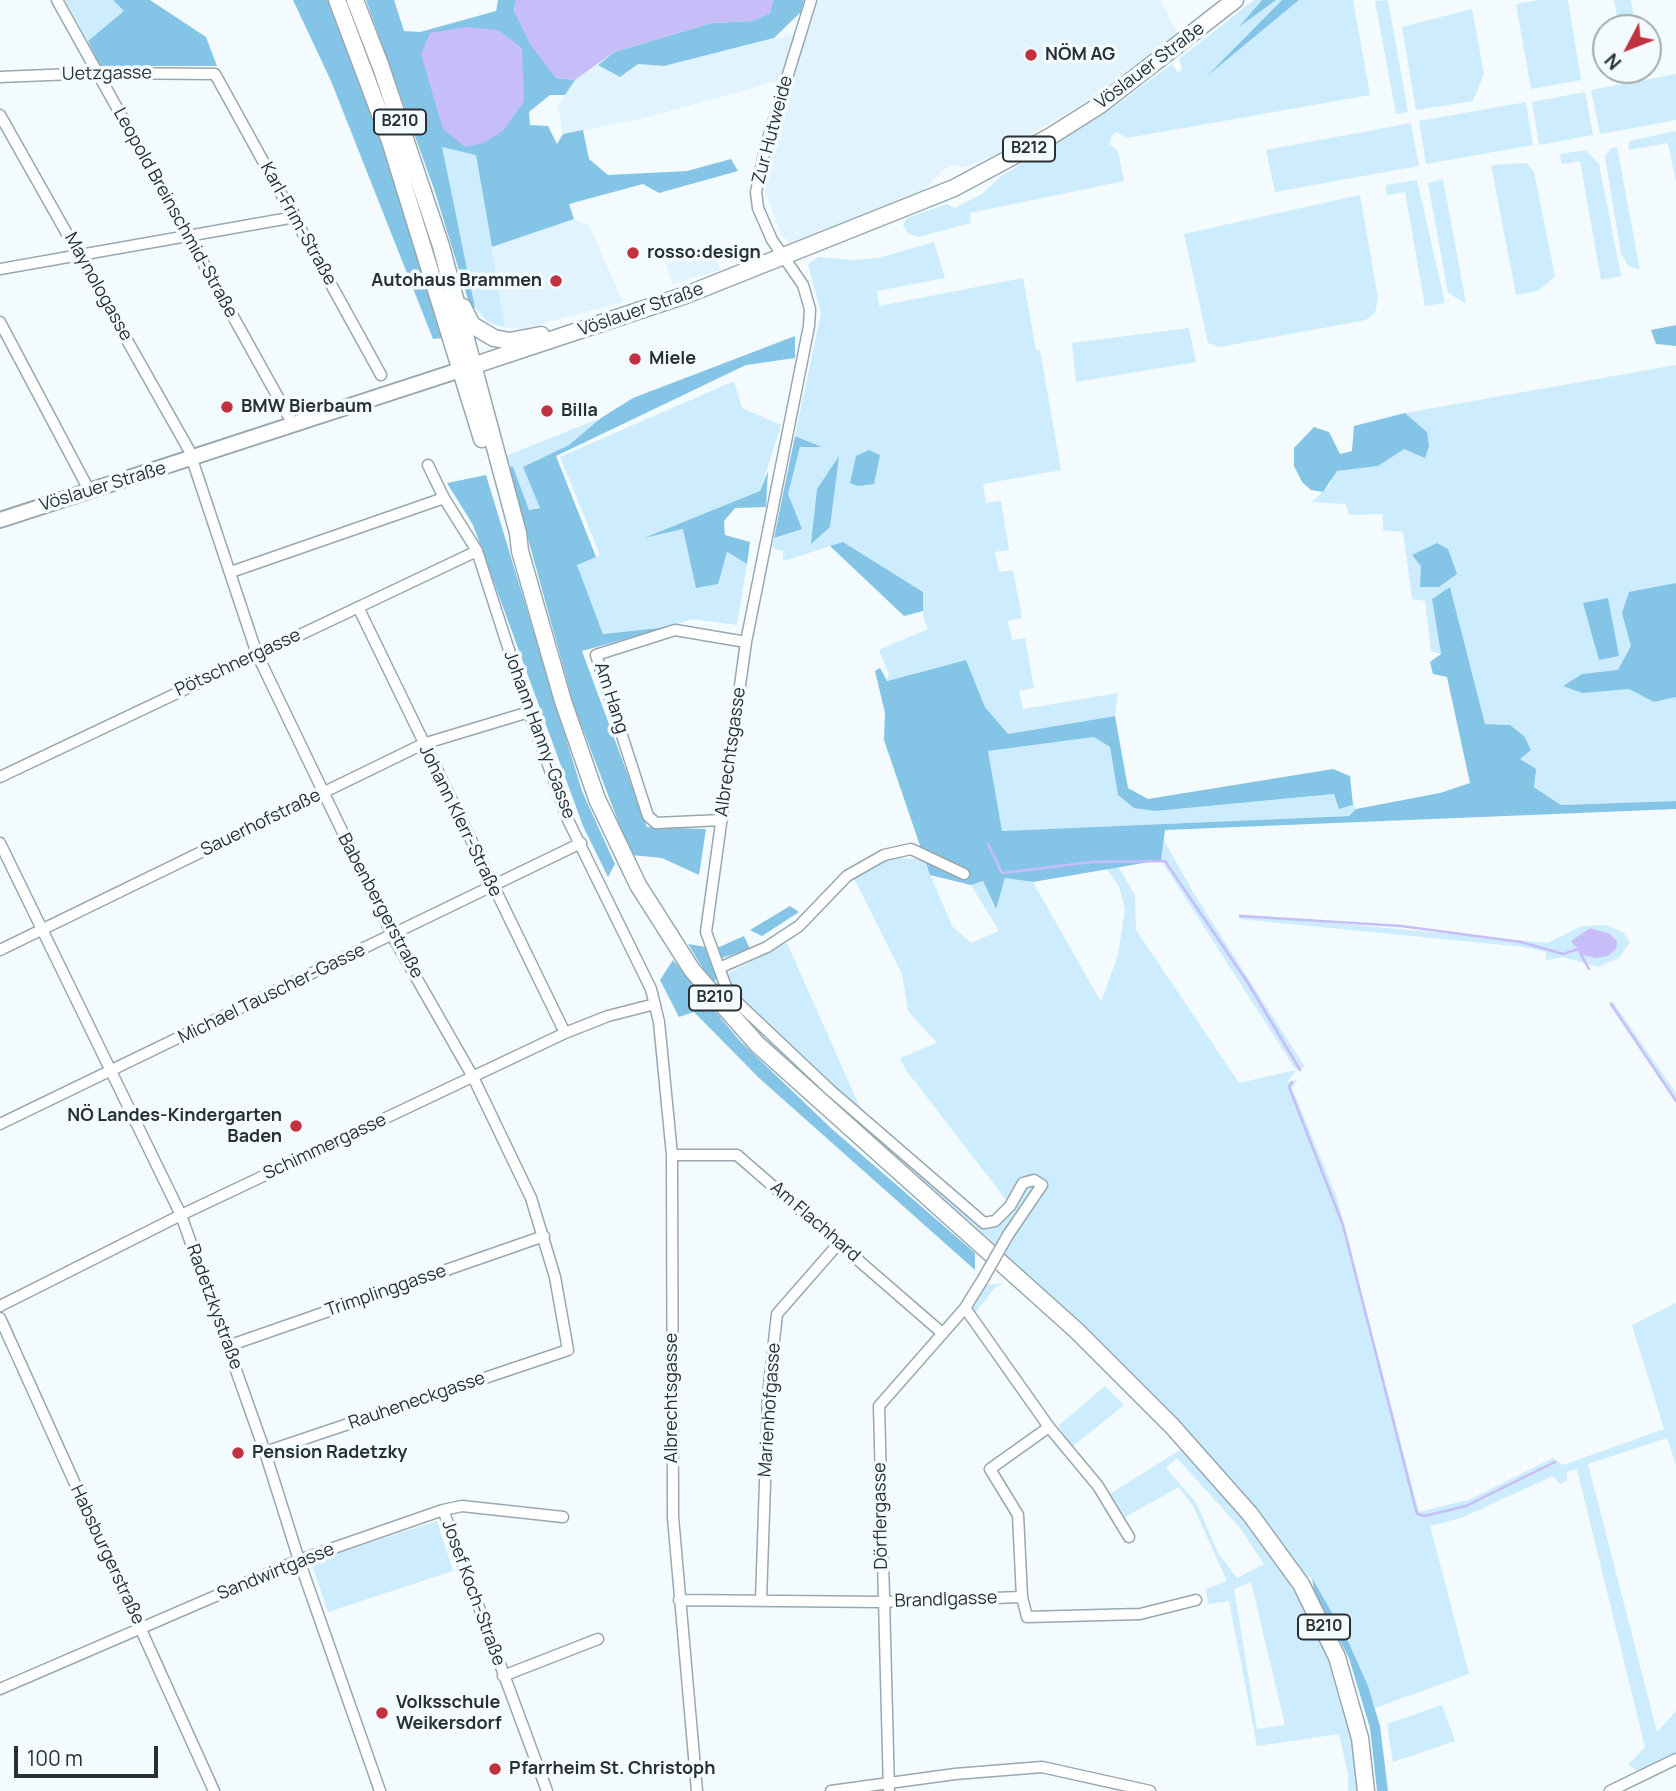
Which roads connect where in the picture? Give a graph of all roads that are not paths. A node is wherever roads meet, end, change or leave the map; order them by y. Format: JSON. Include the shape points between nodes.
{"nodes":[{"id":1,"x":57,"y":0,"type":"edge"},
{"id":2,"x":337,"y":0,"type":"edge"},
{"id":3,"x":355,"y":0,"type":"edge"},
{"id":4,"x":811,"y":0,"type":"edge"},
{"id":5,"x":1235,"y":0,"type":"edge"},
{"id":6,"x":97,"y":73,"type":"junction"},
{"id":7,"x":215,"y":74,"type":"joint"},
{"id":8,"x":0,"y":77,"type":"edge"},
{"id":9,"x":0,"y":115,"type":"edge"},
{"id":10,"x":295,"y":217,"type":"junction"},
{"id":11,"x":187,"y":235,"type":"junction"},
{"id":12,"x":441,"y":246,"type":"junction"},
{"id":13,"x":80,"y":254,"type":"junction"},
{"id":14,"x":784,"y":256,"type":"junction"},
{"id":15,"x":0,"y":269,"type":"edge"},
{"id":16,"x":0,"y":322,"type":"edge"},
{"id":17,"x":567,"y":335,"type":"junction"},
{"id":18,"x":467,"y":368,"type":"junction"},
{"id":19,"x":381,"y":374,"type":"dead end"},
{"id":20,"x":294,"y":426,"type":"junction"},
{"id":21,"x":194,"y":460,"type":"junction"},
{"id":22,"x":428,"y":465,"type":"dead end"},
{"id":23,"x":89,"y":490,"type":"junction"},
{"id":24,"x":444,"y":498,"type":"junction"},
{"id":25,"x":0,"y":520,"type":"edge"},
{"id":26,"x":477,"y":551,"type":"junction"},
{"id":27,"x":231,"y":572,"type":"junction"},
{"id":28,"x":358,"y":607,"type":"junction"},
{"id":29,"x":746,"y":642,"type":"junction"},
{"id":30,"x":257,"y":654,"type":"junction"},
{"id":31,"x":529,"y":712,"type":"junction"},
{"id":32,"x":423,"y":744,"type":"junction"},
{"id":33,"x":0,"y":777,"type":"edge"},
{"id":34,"x":322,"y":794,"type":"junction"},
{"id":35,"x":722,"y":820,"type":"junction"},
{"id":36,"x":0,"y":843,"type":"edge"},
{"id":37,"x":581,"y":844,"type":"junction"},
{"id":38,"x":964,"y":874,"type":"dead end"},
{"id":39,"x":492,"y":887,"type":"junction"},
{"id":40,"x":44,"y":929,"type":"junction"},
{"id":41,"x":393,"y":936,"type":"junction"},
{"id":42,"x":0,"y":950,"type":"edge"},
{"id":43,"x":719,"y":968,"type":"junction"},
{"id":44,"x":655,"y":1004,"type":"junction"},
{"id":45,"x":565,"y":1033,"type":"junction"},
{"id":46,"x":112,"y":1072,"type":"junction"},
{"id":47,"x":473,"y":1077,"type":"junction"},
{"id":48,"x":0,"y":1124,"type":"edge"},
{"id":49,"x":672,"y":1155,"type":"junction"},
{"id":50,"x":181,"y":1216,"type":"junction"},
{"id":51,"x":1008,"y":1235,"type":"joint"},
{"id":52,"x":544,"y":1236,"type":"junction"},
{"id":53,"x":839,"y":1243,"type":"junction"},
{"id":54,"x":0,"y":1306,"type":"edge"},
{"id":55,"x":965,"y":1308,"type":"junction"},
{"id":56,"x":0,"y":1318,"type":"edge"},
{"id":57,"x":941,"y":1332,"type":"junction"},
{"id":58,"x":228,"y":1346,"type":"junction"},
{"id":59,"x":568,"y":1350,"type":"joint"},
{"id":60,"x":1049,"y":1427,"type":"junction"},
{"id":61,"x":265,"y":1452,"type":"junction"},
{"id":62,"x":443,"y":1510,"type":"junction"},
{"id":63,"x":563,"y":1517,"type":"dead end"},
{"id":64,"x":1129,"y":1537,"type":"dead end"},
{"id":65,"x":299,"y":1560,"type":"junction"},
{"id":66,"x":1021,"y":1597,"type":"junction"},
{"id":67,"x":679,"y":1600,"type":"junction"},
{"id":68,"x":761,"y":1600,"type":"junction"},
{"id":69,"x":1196,"y":1600,"type":"dead end"},
{"id":70,"x":882,"y":1602,"type":"junction"},
{"id":71,"x":142,"y":1629,"type":"junction"},
{"id":72,"x":598,"y":1639,"type":"dead end"},
{"id":73,"x":503,"y":1676,"type":"junction"},
{"id":74,"x":0,"y":1689,"type":"edge"},
{"id":75,"x":1676,"y":1759,"type":"edge"},
{"id":76,"x":1626,"y":1786,"type":"edge"},
{"id":77,"x":888,"y":1788,"type":"edge"},
{"id":78,"x":214,"y":1791,"type":"edge"},
{"id":79,"x":380,"y":1791,"type":"edge"},
{"id":80,"x":547,"y":1791,"type":"edge"},
{"id":81,"x":697,"y":1791,"type":"edge"},
{"id":82,"x":831,"y":1791,"type":"edge"},
{"id":83,"x":1150,"y":1791,"type":"edge"},
{"id":84,"x":1366,"y":1791,"type":"edge"},
{"id":85,"x":1610,"y":1791,"type":"edge"}],
"edges":[{"from":1,"to":6,"type":"street","name":"Leopold Breinschmid-Straße"},
{"from":2,"to":18,"type":"main road","number":"B210"},
{"from":3,"to":12,"type":"main road","number":"B210"},
{"from":4,"to":14,"type":"street","name":"Zur Hutweide","via":[[756,192],[758,208]]},
{"from":5,"to":14,"type":"main road","name":"Vöslauer Straße","number":"B212","via":[[1100,105],[1040,143],[917,204]]},
{"from":6,"to":7,"type":"street","name":"Uetzgasse"},
{"from":6,"to":8,"type":"street","name":"Uetzgasse"},
{"from":6,"to":11,"type":"street","name":"Leopold Breinschmid-Straße"},
{"from":7,"to":10,"type":"street","name":"Karl-Frim-Straße"},
{"from":9,"to":13,"type":"street","name":"Maynologasse"},
{"from":10,"to":11,"type":"street"},
{"from":10,"to":19,"type":"street","name":"Karl-Frim-Straße"},
{"from":11,"to":13,"type":"street"},
{"from":11,"to":20,"type":"street","name":"Leopold Breinschmid-Straße"},
{"from":12,"to":17,"type":"main road","number":"B210","via":[[465,313],[484,334],[510,341]]},
{"from":12,"to":18,"type":"main road","number":"B210"},
{"from":13,"to":15,"type":"street"},
{"from":13,"to":21,"type":"street","name":"Maynologasse"},
{"from":14,"to":17,"type":"main road","name":"Vöslauer Straße","number":"B212"},
{"from":14,"to":29,"type":"street","name":"Albrechtsgasse","via":[[803,285],[809,326]]},
{"from":16,"to":23,"type":"street"},
{"from":17,"to":18,"type":"main road","name":"Vöslauer Straße","number":"B212"},
{"from":18,"to":20,"type":"street","name":"Vöslauer Straße"},
{"from":18,"to":84,"type":"main road","number":"B210","via":[[563,701],[597,799],[633,876],[671,940],[757,1044],[1077,1331],[1172,1426],[1250,1514],[1301,1584],[1337,1657],[1358,1729]]},
{"from":20,"to":21,"type":"street","name":"Vöslauer Straße"},
{"from":21,"to":23,"type":"street","name":"Vöslauer Straße"},
{"from":21,"to":27,"type":"street","name":"Babenbergerstraße"},
{"from":22,"to":24,"type":"street","name":"Johann Hanny-Gasse"},
{"from":23,"to":25,"type":"street","name":"Vöslauer Straße"},
{"from":24,"to":26,"type":"street","name":"Johann Hanny-Gasse"},
{"from":24,"to":27,"type":"street"},
{"from":26,"to":28,"type":"street","name":"Pötschnergasse"},
{"from":26,"to":31,"type":"street","name":"Johann Hanny-Gasse"},
{"from":27,"to":30,"type":"street","name":"Babenbergerstraße"},
{"from":28,"to":30,"type":"street","name":"Pötschnergasse"},
{"from":28,"to":32,"type":"street","name":"Johann Klerr-Straße"},
{"from":29,"to":35,"type":"street","name":"Albrechtsgasse"},
{"from":29,"to":35,"type":"street","name":"Am Hang","via":[[675,631],[596,655],[648,816],[656,823]]},
{"from":30,"to":33,"type":"street","name":"Pötschnergasse"},
{"from":30,"to":34,"type":"street","name":"Babenbergerstraße"},
{"from":31,"to":32,"type":"street","name":"Sauerhofstraße"},
{"from":31,"to":37,"type":"street","name":"Johann Hanny-Gasse"},
{"from":32,"to":34,"type":"street","name":"Sauerhofstraße"},
{"from":32,"to":39,"type":"street","name":"Johann Klerr-Straße"},
{"from":34,"to":40,"type":"street","name":"Sauerhofstraße"},
{"from":34,"to":41,"type":"street","name":"Babenbergerstraße"},
{"from":35,"to":43,"type":"street","name":"Albrechtsgasse","via":[[706,932]]},
{"from":36,"to":40,"type":"street","name":"Radetzkystraße"},
{"from":37,"to":39,"type":"street","name":"Michael Tauscher-Gasse"},
{"from":37,"to":44,"type":"street","name":"Johann Hanny-Gasse"},
{"from":38,"to":43,"type":"street","via":[[911,849],[884,855],[847,877],[799,926]]},
{"from":39,"to":41,"type":"street","name":"Michael Tauscher-Gasse"},
{"from":39,"to":45,"type":"street","name":"Johann Klerr-Straße"},
{"from":40,"to":42,"type":"street","name":"Sauerhofstraße"},
{"from":40,"to":46,"type":"street","name":"Radetzkystraße"},
{"from":41,"to":46,"type":"street","name":"Michael Tauscher-Gasse"},
{"from":41,"to":47,"type":"street","name":"Babenbergerstraße"},
{"from":43,"to":51,"type":"street","name":"Albrechtsgasse","via":[[738,1003],[771,1036],[984,1223],[995,1221],[1010,1206],[1023,1182],[1034,1180],[1042,1185]]},
{"from":44,"to":45,"type":"street","name":"Schimmergasse"},
{"from":44,"to":49,"type":"street","name":"Albrechtsgasse"},
{"from":45,"to":47,"type":"street","name":"Schimmergasse"},
{"from":46,"to":48,"type":"street","name":"Michael Tauscher-Gasse"},
{"from":46,"to":50,"type":"street","name":"Radetzkystraße"},
{"from":47,"to":50,"type":"street","name":"Schimmergasse"},
{"from":47,"to":52,"type":"street","name":"Babenbergerstraße","via":[[531,1198]]},
{"from":49,"to":53,"type":"street","name":"Am Flachhard","via":[[737,1155]]},
{"from":49,"to":67,"type":"street","name":"Albrechtsgasse","via":[[673,1517]]},
{"from":50,"to":54,"type":"street","name":"Schimmergasse"},
{"from":50,"to":58,"type":"street","name":"Radetzkystraße"},
{"from":51,"to":55,"type":"street","name":"Dörflergasse","bridge":true},
{"from":52,"to":58,"type":"street","name":"Trimplinggasse"},
{"from":52,"to":59,"type":"street","name":"Babenbergerstraße"},
{"from":53,"to":57,"type":"street","name":"Am Flachhard"},
{"from":53,"to":68,"type":"street","name":"Marienhofgasse","via":[[777,1314],[768,1395]]},
{"from":55,"to":57,"type":"street","name":"Dörflergasse"},
{"from":55,"to":60,"type":"street"},
{"from":56,"to":71,"type":"street","name":"Habsburgerstraße"},
{"from":57,"to":70,"type":"street","name":"Dörflergasse","via":[[879,1406]]},
{"from":58,"to":61,"type":"street","name":"Radetzkystraße"},
{"from":59,"to":61,"type":"street","name":"Rauheneckgasse"},
{"from":60,"to":64,"type":"street","via":[[1098,1486]]},
{"from":60,"to":66,"type":"street","via":[[990,1469],[1018,1514]]},
{"from":61,"to":65,"type":"street","name":"Radetzkystraße"},
{"from":62,"to":63,"type":"street","name":"Sandwirtgasse","via":[[462,1506]]},
{"from":62,"to":65,"type":"street","name":"Sandwirtgasse"},
{"from":62,"to":73,"type":"street","name":"Josef Koch-Straße","via":[[494,1640]]},
{"from":65,"to":71,"type":"street","name":"Sandwirtgasse"},
{"from":65,"to":79,"type":"street","name":"Radetzkystraße"},
{"from":66,"to":69,"type":"street","name":"Brandlgasse","via":[[1027,1617],[1140,1614]]},
{"from":66,"to":70,"type":"street","name":"Brandlgasse"},
{"from":67,"to":68,"type":"street","name":"Brandlgasse"},
{"from":67,"to":81,"type":"street","name":"Albrechtsgasse"},
{"from":68,"to":70,"type":"street","name":"Brandlgasse"},
{"from":70,"to":77,"type":"street","name":"Dörflergasse"},
{"from":71,"to":74,"type":"street","name":"Sandwirtgasse"},
{"from":71,"to":78,"type":"street","name":"Habsburgerstraße"},
{"from":72,"to":73,"type":"street","name":"Josef Koch-Straße"},
{"from":73,"to":80,"type":"street","name":"Josef Koch-Straße"},
{"from":75,"to":76,"type":"street"},
{"from":76,"to":85,"type":"street"},
{"from":77,"to":82,"type":"street"},
{"from":77,"to":83,"type":"street","via":[[955,1774],[1042,1768]]}]}
